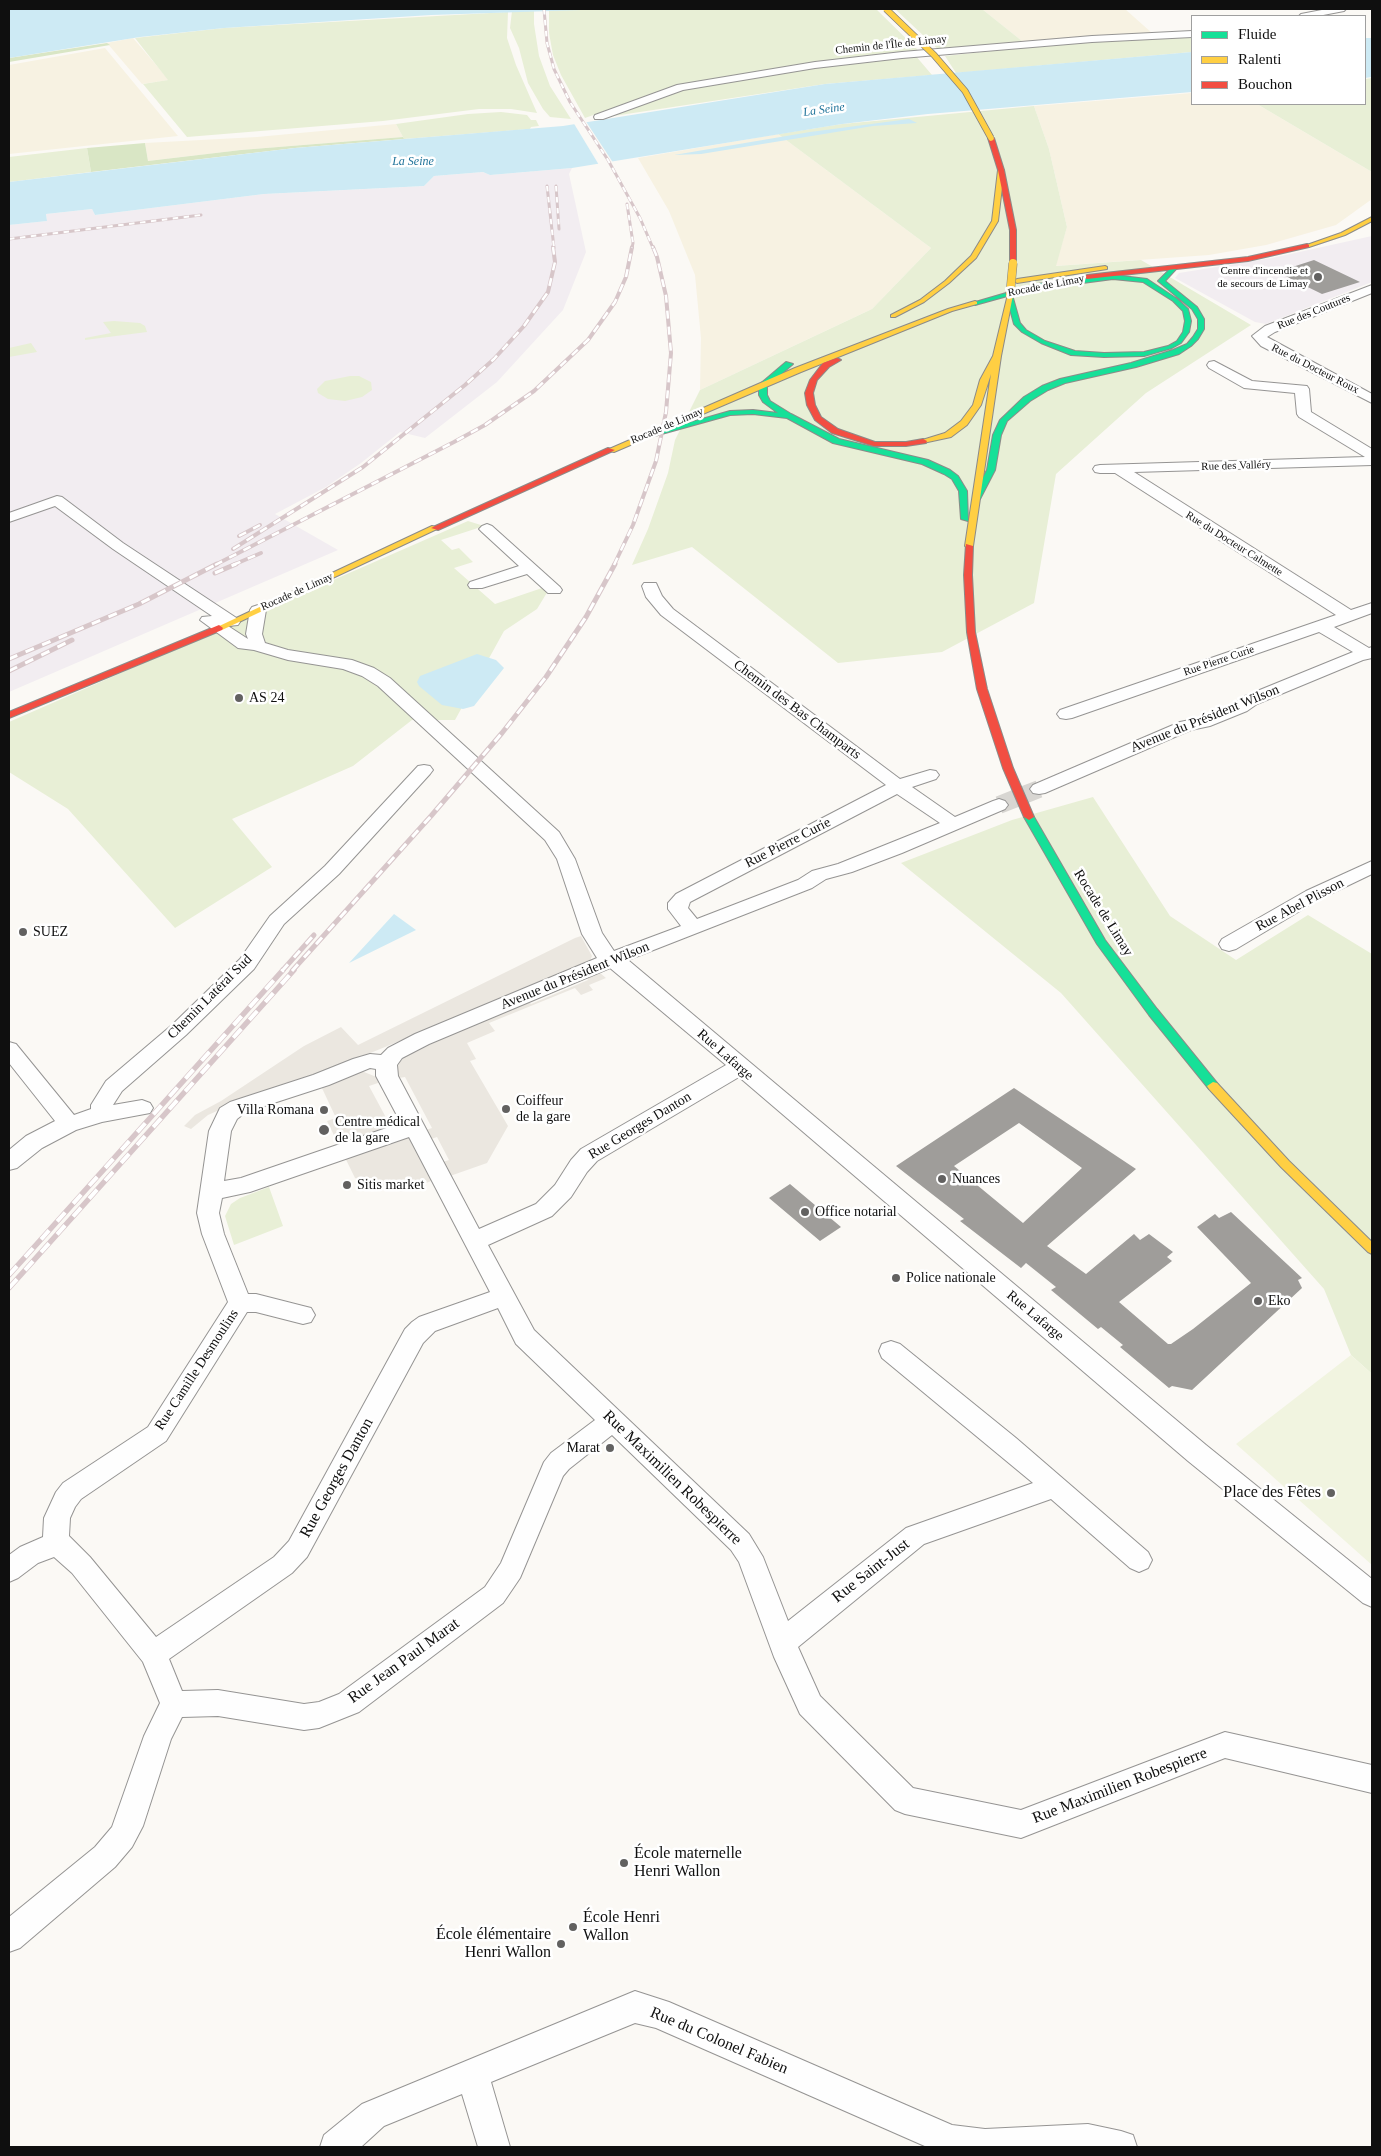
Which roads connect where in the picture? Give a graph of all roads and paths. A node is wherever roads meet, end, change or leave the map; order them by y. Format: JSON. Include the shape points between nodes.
{"nodes":[{"id":1,"x":886,"y":9,"type":"edge"},
{"id":2,"x":1341,"y":9,"type":"edge"},
{"id":3,"x":1309,"y":15,"type":"edge"},
{"id":4,"x":1191,"y":34,"type":"edge"},
{"id":5,"x":599,"y":118,"type":"dead end"},
{"id":6,"x":1001,"y":170,"type":"junction"},
{"id":7,"x":1372,"y":219,"type":"edge"},
{"id":8,"x":1353,"y":228,"type":"junction"},
{"id":9,"x":1174,"y":268,"type":"junction"},
{"id":10,"x":1142,"y":270,"type":"junction"},
{"id":11,"x":1161,"y":281,"type":"junction"},
{"id":12,"x":1372,"y":289,"type":"edge"},
{"id":13,"x":1010,"y":297,"type":"junction"},
{"id":14,"x":885,"y":320,"type":"dead end"},
{"id":15,"x":896,"y":330,"type":"junction"},
{"id":16,"x":1260,"y":338,"type":"joint"},
{"id":17,"x":843,"y":340,"type":"dead end"},
{"id":18,"x":820,"y":352,"type":"junction"},
{"id":19,"x":997,"y":356,"type":"junction"},
{"id":20,"x":789,"y":364,"type":"junction"},
{"id":21,"x":1214,"y":365,"type":"dead end"},
{"id":22,"x":1334,"y":377,"type":"junction"},
{"id":23,"x":763,"y":385,"type":"junction"},
{"id":24,"x":1302,"y":390,"type":"junction"},
{"id":25,"x":1372,"y":398,"type":"edge"},
{"id":26,"x":788,"y":416,"type":"junction"},
{"id":27,"x":640,"y":438,"type":"junction"},
{"id":28,"x":1372,"y":455,"type":"edge"},
{"id":29,"x":1372,"y":461,"type":"edge"},
{"id":30,"x":1100,"y":469,"type":"dead end"},
{"id":31,"x":1120,"y":470,"type":"junction"},
{"id":32,"x":977,"y":497,"type":"junction"},
{"id":33,"x":9,"y":518,"type":"edge"},
{"id":34,"x":487,"y":529,"type":"dead end"},
{"id":35,"x":969,"y":544,"type":"junction"},
{"id":36,"x":529,"y":568,"type":"junction"},
{"id":37,"x":476,"y":585,"type":"dead end"},
{"id":38,"x":650,"y":586,"type":"dead end"},
{"id":39,"x":554,"y":590,"type":"dead end"},
{"id":40,"x":1372,"y":608,"type":"edge"},
{"id":41,"x":258,"y":610,"type":"junction"},
{"id":42,"x":1349,"y":616,"type":"junction"},
{"id":43,"x":220,"y":621,"type":"junction"},
{"id":44,"x":1321,"y":626,"type":"junction"},
{"id":45,"x":256,"y":639,"type":"junction"},
{"id":46,"x":1370,"y":653,"type":"edge"},
{"id":47,"x":9,"y":706,"type":"edge"},
{"id":48,"x":1066,"y":714,"type":"dead end"},
{"id":49,"x":9,"y":715,"type":"edge"},
{"id":50,"x":424,"y":770,"type":"dead end"},
{"id":51,"x":930,"y":776,"type":"dead end"},
{"id":52,"x":898,"y":786,"type":"junction"},
{"id":53,"x":1039,"y":789,"type":"tunnel mouth"},
{"id":54,"x":999,"y":805,"type":"tunnel mouth"},
{"id":55,"x":953,"y":824,"type":"junction"},
{"id":56,"x":1372,"y":867,"type":"edge"},
{"id":57,"x":694,"y":928,"type":"junction"},
{"id":58,"x":1229,"y":944,"type":"dead end"},
{"id":59,"x":607,"y":960,"type":"junction"},
{"id":60,"x":9,"y":1049,"type":"edge"},
{"id":61,"x":386,"y":1063,"type":"junction"},
{"id":62,"x":739,"y":1067,"type":"junction"},
{"id":63,"x":142,"y":1108,"type":"dead end"},
{"id":64,"x":102,"y":1114,"type":"junction"},
{"id":65,"x":68,"y":1124,"type":"junction"},
{"id":66,"x":415,"y":1128,"type":"junction"},
{"id":67,"x":9,"y":1162,"type":"edge"},
{"id":68,"x":211,"y":1191,"type":"junction"},
{"id":69,"x":474,"y":1241,"type":"junction"},
{"id":70,"x":1372,"y":1249,"type":"edge"},
{"id":71,"x":503,"y":1297,"type":"junction"},
{"id":72,"x":240,"y":1303,"type":"junction"},
{"id":73,"x":303,"y":1315,"type":"dead end"},
{"id":74,"x":891,"y":1351,"type":"dead end"},
{"id":75,"x":614,"y":1420,"type":"junction"},
{"id":76,"x":1053,"y":1486,"type":"junction"},
{"id":77,"x":58,"y":1543,"type":"junction"},
{"id":78,"x":1139,"y":1560,"type":"dead end"},
{"id":79,"x":9,"y":1570,"type":"edge"},
{"id":80,"x":1372,"y":1595,"type":"edge"},
{"id":81,"x":783,"y":1642,"type":"junction"},
{"id":82,"x":153,"y":1654,"type":"junction"},
{"id":83,"x":174,"y":1704,"type":"junction"},
{"id":84,"x":1372,"y":1779,"type":"edge"},
{"id":85,"x":9,"y":1937,"type":"edge"},
{"id":86,"x":473,"y":2076,"type":"junction"},
{"id":87,"x":336,"y":2147,"type":"edge"},
{"id":88,"x":494,"y":2147,"type":"edge"},
{"id":89,"x":1121,"y":2147,"type":"edge"}],
"edges":[{"from":1,"to":6,"type":"main road","bridge":true,"via":[[934,55],[965,91],[991,138]]},
{"from":2,"to":3,"type":"street"},
{"from":4,"to":5,"type":"street","name":"Chemin de l'Île de Limay","via":[[1092,39],[815,65],[681,87]]},
{"from":6,"to":13,"type":"main road","bridge":true,"via":[[1013,230]]},
{"from":6,"to":14,"type":"main road","via":[[995,221],[974,256],[922,301]]},
{"from":7,"to":8,"type":"main road","name":"Rocade de Limay"},
{"from":8,"to":9,"type":"main road","name":"Rocade de Limay","via":[[1293,250]]},
{"from":8,"to":10,"type":"main road","name":"Rocade de Limay","via":[[1279,248]]},
{"from":9,"to":10,"type":"main road","name":"Rocade de Limay"},
{"from":9,"to":11,"type":"main road"},
{"from":10,"to":11,"type":"main road"},
{"from":10,"to":13,"type":"main road","via":[[1186,310],[1186,332],[1179,342],[1159,352],[1089,355],[1054,347],[1034,338],[1017,324]]},
{"from":10,"to":15,"type":"main road","name":"Rocade de Limay","via":[[1023,289],[957,307]]},
{"from":10,"to":18,"type":"main road","name":"Rocade de Limay","via":[[1107,268],[988,287]]},
{"from":11,"to":32,"type":"main road","via":[[1195,308],[1201,319],[1201,329],[1196,338],[1176,352],[1064,382],[1027,399],[1004,420],[997,435],[991,470]]},
{"from":12,"to":16,"type":"street","name":"Rue des Coutures","via":[[1270,330]]},
{"from":13,"to":19,"type":"main road"},
{"from":15,"to":19,"type":"main road","via":[[826,366],[814,380],[811,405],[818,418],[835,431],[854,439],[888,445],[922,443],[948,434],[964,424],[974,410],[984,380]]},
{"from":15,"to":23,"type":"main road","name":"Rocade de Limay"},
{"from":16,"to":22,"type":"street","name":"Rue du Docteur Roux"},
{"from":17,"to":18,"type":"main road"},
{"from":18,"to":20,"type":"main road","name":"Rocade de Limay"},
{"from":19,"to":32,"type":"main road"},
{"from":20,"to":23,"type":"main road"},
{"from":20,"to":43,"type":"main road","name":"Rocade de Limay","via":[[464,504]]},
{"from":21,"to":24,"type":"street","via":[[1249,385]]},
{"from":22,"to":24,"type":"street"},
{"from":22,"to":25,"type":"street","name":"Rue du Docteur Roux"},
{"from":23,"to":26,"type":"main road","via":[[767,402]]},
{"from":23,"to":27,"type":"main road","name":"Rocade de Limay"},
{"from":24,"to":28,"type":"street","via":[[1304,414]]},
{"from":26,"to":27,"type":"main road","via":[[730,413]]},
{"from":26,"to":35,"type":"main road","via":[[836,441],[925,462],[955,478],[963,491]]},
{"from":27,"to":41,"type":"main road","name":"Rocade de Limay","via":[[540,480]]},
{"from":29,"to":31,"type":"street","name":"Rue des Valléry"},
{"from":30,"to":31,"type":"street","name":"Rue des Valléry"},
{"from":31,"to":42,"type":"street","name":"Rue du Docteur Calmette"},
{"from":32,"to":35,"type":"main road"},
{"from":33,"to":43,"type":"street","via":[[57,500]]},
{"from":34,"to":36,"type":"street"},
{"from":35,"to":70,"type":"main road","name":"Rocade de Limay","via":[[971,632],[982,688],[1008,768],[1032,824],[1101,942],[1153,1012],[1213,1085],[1285,1164]]},
{"from":36,"to":37,"type":"street"},
{"from":36,"to":39,"type":"street"},
{"from":38,"to":52,"type":"street","name":"Chemin des Bas Champarts","via":[[666,612]]},
{"from":40,"to":42,"type":"street","name":"Rue Pierre Curie"},
{"from":41,"to":43,"type":"main road","name":"Rocade de Limay"},
{"from":41,"to":45,"type":"street"},
{"from":42,"to":44,"type":"street","name":"Rue Pierre Curie"},
{"from":43,"to":45,"type":"street","via":[[244,644]]},
{"from":43,"to":47,"type":"main road","name":"Rocade de Limay"},
{"from":43,"to":49,"type":"main road","name":"Rocade de Limay"},
{"from":44,"to":46,"type":"street"},
{"from":44,"to":48,"type":"street","name":"Rue Pierre Curie"},
{"from":45,"to":59,"type":"street","via":[[268,650],[346,664],[384,682],[531,814],[552,836],[566,859],[592,934]]},
{"from":46,"to":53,"type":"street","name":"Avenue du Président Wilson"},
{"from":50,"to":64,"type":"street","name":"Chemin Latéral Sud","via":[[332,870],[277,920],[241,970],[114,1086],[102,1105]]},
{"from":51,"to":52,"type":"street","name":"Rue Pierre Curie"},
{"from":52,"to":55,"type":"street","name":"Chemin des Bas Champarts"},
{"from":52,"to":57,"type":"street","name":"Rue Pierre Curie","via":[[682,898],[678,909]]},
{"from":54,"to":55,"type":"street","name":"Avenue du Président Wilson"},
{"from":55,"to":57,"type":"street","name":"Avenue du Président Wilson"},
{"from":56,"to":58,"type":"street","name":"Rue Abel Plisson","via":[[1313,895]]},
{"from":57,"to":59,"type":"street","name":"Avenue du Président Wilson"},
{"from":59,"to":61,"type":"street","name":"Avenue du Président Wilson","via":[[422,1039],[395,1053]]},
{"from":59,"to":62,"type":"street","name":"Rue Lafarge","via":[[621,965]]},
{"from":60,"to":65,"type":"street"},
{"from":61,"to":66,"type":"street","name":"Rue Maximilien Robespierre","via":[[387,1076]]},
{"from":61,"to":68,"type":"street","via":[[370,1061],[360,1064],[238,1107],[228,1114],[220,1131]]},
{"from":62,"to":69,"type":"street","name":"Rue Georges Danton","via":[[589,1154],[564,1191],[544,1210]]},
{"from":62,"to":80,"type":"street","name":"Rue Lafarge","via":[[1197,1453]]},
{"from":63,"to":64,"type":"street"},
{"from":64,"to":65,"type":"street"},
{"from":65,"to":67,"type":"street","via":[[34,1142]]},
{"from":66,"to":68,"type":"street","via":[[242,1186]]},
{"from":66,"to":69,"type":"street","name":"Rue Maximilien Robespierre"},
{"from":68,"to":72,"type":"street","name":"Rue Camille Desmoulins","via":[[209,1220]]},
{"from":69,"to":71,"type":"street","name":"Rue Maximilien Robespierre"},
{"from":71,"to":75,"type":"street","name":"Rue Maximilien Robespierre","via":[[531,1344]]},
{"from":71,"to":82,"type":"street","name":"Rue Georges Danton","via":[[420,1329],[290,1558]]},
{"from":72,"to":73,"type":"street","via":[[256,1302]]},
{"from":72,"to":77,"type":"street","name":"Rue Camille Desmoulins","via":[[156,1434],[80,1485],[65,1500],[57,1518],[55,1534]]},
{"from":74,"to":76,"type":"street"},
{"from":75,"to":81,"type":"street","name":"Rue Maximilien Robespierre","via":[[740,1542],[750,1557]]},
{"from":75,"to":83,"type":"street","name":"Rue Jean Paul Marat","via":[[560,1460],[553,1470],[511,1570],[494,1595],[349,1703],[319,1715],[304,1717],[218,1703]]},
{"from":76,"to":78,"type":"street"},
{"from":76,"to":81,"type":"street","name":"Rue Saint-Just","via":[[915,1536]]},
{"from":77,"to":79,"type":"street","via":[[29,1555]]},
{"from":77,"to":82,"type":"street","via":[[81,1564]]},
{"from":81,"to":84,"type":"street","name":"Rue Maximilien Robespierre","via":[[810,1705],[905,1800],[1021,1824],[1225,1745]]},
{"from":82,"to":83,"type":"street"},
{"from":83,"to":85,"type":"street","via":[[158,1736],[122,1837],[105,1856]]},
{"from":86,"to":87,"type":"street","name":"Rue du Colonel Fabien","via":[[373,2116]]},
{"from":86,"to":88,"type":"street"},
{"from":86,"to":89,"type":"street","name":"Rue du Colonel Fabien","via":[[635,2007],[658,2013],[951,2141],[985,2145],[1088,2140]]}]}
